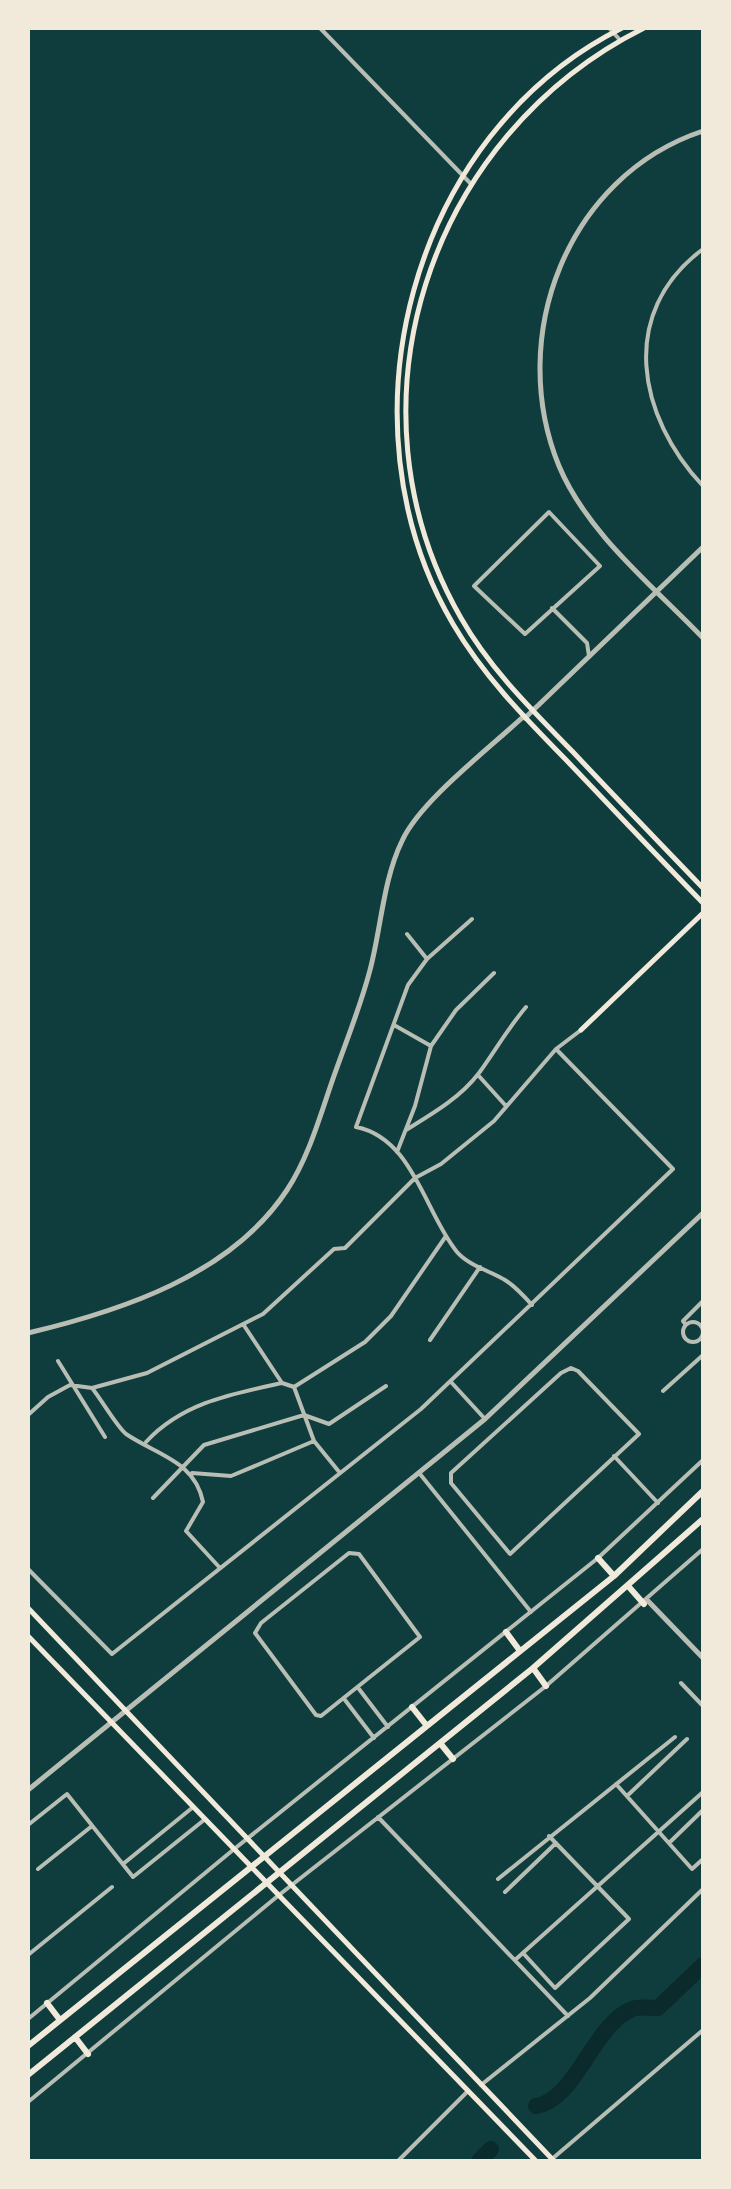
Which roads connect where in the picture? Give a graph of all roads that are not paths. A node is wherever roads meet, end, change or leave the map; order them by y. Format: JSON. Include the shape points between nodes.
{"nodes":[{"id":1,"x":320,"y":28,"type":"edge"},
{"id":2,"x":622,"y":28,"type":"edge"},
{"id":3,"x":644,"y":28,"type":"edge"},
{"id":4,"x":611,"y":30,"type":"edge"},
{"id":5,"x":620,"y":40,"type":"junction"},
{"id":6,"x":703,"y":131,"type":"edge"},
{"id":7,"x":463,"y":177,"type":"junction"},
{"id":8,"x":471,"y":184,"type":"junction"},
{"id":9,"x":703,"y":249,"type":"edge"},
{"id":10,"x":703,"y":486,"type":"edge"},
{"id":11,"x":703,"y":547,"type":"edge"},
{"id":12,"x":658,"y":591,"type":"junction"},
{"id":13,"x":552,"y":608,"type":"junction"},
{"id":14,"x":703,"y":638,"type":"edge"},
{"id":15,"x":589,"y":656,"type":"junction"},
{"id":16,"x":533,"y":711,"type":"junction"},
{"id":17,"x":525,"y":717,"type":"junction"},
{"id":18,"x":703,"y":888,"type":"edge"},
{"id":19,"x":703,"y":903,"type":"edge"},
{"id":20,"x":703,"y":913,"type":"edge"},
{"id":21,"x":472,"y":919,"type":"dead end"},
{"id":22,"x":407,"y":934,"type":"dead end"},
{"id":23,"x":427,"y":959,"type":"junction"},
{"id":24,"x":494,"y":973,"type":"dead end"},
{"id":25,"x":526,"y":1007,"type":"dead end"},
{"id":26,"x":394,"y":1025,"type":"junction"},
{"id":27,"x":581,"y":1030,"type":"joint"},
{"id":28,"x":431,"y":1046,"type":"junction"},
{"id":29,"x":556,"y":1049,"type":"junction"},
{"id":30,"x":478,"y":1074,"type":"junction"},
{"id":31,"x":506,"y":1106,"type":"junction"},
{"id":32,"x":406,"y":1130,"type":"junction"},
{"id":33,"x":397,"y":1153,"type":"junction"},
{"id":34,"x":415,"y":1178,"type":"junction"},
{"id":35,"x":703,"y":1213,"type":"edge"},
{"id":36,"x":446,"y":1236,"type":"junction"},
{"id":37,"x":480,"y":1267,"type":"junction"},
{"id":38,"x":703,"y":1301,"type":"edge"},
{"id":39,"x":532,"y":1305,"type":"junction"},
{"id":40,"x":243,"y":1324,"type":"junction"},
{"id":41,"x":686,"y":1325,"type":"junction"},
{"id":42,"x":28,"y":1333,"type":"edge"},
{"id":43,"x":430,"y":1340,"type":"dead end"},
{"id":44,"x":701,"y":1342,"type":"edge"},
{"id":45,"x":703,"y":1355,"type":"edge"},
{"id":46,"x":58,"y":1361,"type":"dead end"},
{"id":47,"x":451,"y":1382,"type":"junction"},
{"id":48,"x":282,"y":1383,"type":"junction"},
{"id":49,"x":70,"y":1385,"type":"junction"},
{"id":50,"x":386,"y":1386,"type":"dead end"},
{"id":51,"x":294,"y":1387,"type":"junction"},
{"id":52,"x":92,"y":1388,"type":"junction"},
{"id":53,"x":663,"y":1391,"type":"dead end"},
{"id":54,"x":28,"y":1415,"type":"edge"},
{"id":55,"x":304,"y":1415,"type":"junction"},
{"id":56,"x":485,"y":1419,"type":"junction"},
{"id":57,"x":105,"y":1437,"type":"dead end"},
{"id":58,"x":314,"y":1441,"type":"junction"},
{"id":59,"x":146,"y":1442,"type":"junction"},
{"id":60,"x":614,"y":1456,"type":"junction"},
{"id":61,"x":703,"y":1460,"type":"edge"},
{"id":62,"x":183,"y":1467,"type":"junction"},
{"id":63,"x":192,"y":1473,"type":"junction"},
{"id":64,"x":340,"y":1474,"type":"junction"},
{"id":65,"x":420,"y":1474,"type":"junction"},
{"id":66,"x":703,"y":1491,"type":"edge"},
{"id":67,"x":153,"y":1498,"type":"dead end"},
{"id":68,"x":658,"y":1503,"type":"junction"},
{"id":69,"x":703,"y":1519,"type":"edge"},
{"id":70,"x":703,"y":1549,"type":"edge"},
{"id":71,"x":598,"y":1558,"type":"junction"},
{"id":72,"x":220,"y":1568,"type":"junction"},
{"id":73,"x":28,"y":1569,"type":"edge"},
{"id":74,"x":614,"y":1576,"type":"junction"},
{"id":75,"x":629,"y":1587,"type":"junction"},
{"id":76,"x":646,"y":1602,"type":"junction"},
{"id":77,"x":28,"y":1608,"type":"edge"},
{"id":78,"x":531,"y":1612,"type":"junction"},
{"id":79,"x":506,"y":1632,"type":"junction"},
{"id":80,"x":28,"y":1636,"type":"edge"},
{"id":81,"x":520,"y":1651,"type":"junction"},
{"id":82,"x":703,"y":1658,"type":"edge"},
{"id":83,"x":533,"y":1668,"type":"junction"},
{"id":84,"x":681,"y":1683,"type":"dead end"},
{"id":85,"x":546,"y":1686,"type":"junction"},
{"id":86,"x":359,"y":1689,"type":"junction"},
{"id":87,"x":345,"y":1700,"type":"junction"},
{"id":88,"x":703,"y":1706,"type":"edge"},
{"id":89,"x":412,"y":1707,"type":"junction"},
{"id":90,"x":127,"y":1711,"type":"junction"},
{"id":91,"x":111,"y":1723,"type":"junction"},
{"id":92,"x":427,"y":1726,"type":"junction"},
{"id":93,"x":388,"y":1727,"type":"junction"},
{"id":94,"x":675,"y":1737,"type":"dead end"},
{"id":95,"x":374,"y":1738,"type":"junction"},
{"id":96,"x":687,"y":1739,"type":"dead end"},
{"id":97,"x":440,"y":1743,"type":"junction"},
{"id":98,"x":453,"y":1759,"type":"junction"},
{"id":99,"x":616,"y":1784,"type":"junction"},
{"id":100,"x":28,"y":1790,"type":"edge"},
{"id":101,"x":703,"y":1792,"type":"edge"},
{"id":102,"x":627,"y":1796,"type":"junction"},
{"id":103,"x":192,"y":1808,"type":"junction"},
{"id":104,"x":703,"y":1810,"type":"edge"},
{"id":105,"x":378,"y":1817,"type":"junction"},
{"id":106,"x":204,"y":1820,"type":"junction"},
{"id":107,"x":28,"y":1825,"type":"edge"},
{"id":108,"x":92,"y":1826,"type":"junction"},
{"id":109,"x":657,"y":1830,"type":"junction"},
{"id":110,"x":549,"y":1836,"type":"junction"},
{"id":111,"x":248,"y":1838,"type":"junction"},
{"id":112,"x":556,"y":1843,"type":"junction"},
{"id":113,"x":669,"y":1843,"type":"junction"},
{"id":114,"x":233,"y":1850,"type":"junction"},
{"id":115,"x":264,"y":1855,"type":"junction"},
{"id":116,"x":703,"y":1859,"type":"edge"},
{"id":117,"x":123,"y":1864,"type":"junction"},
{"id":118,"x":250,"y":1867,"type":"junction"},
{"id":119,"x":38,"y":1869,"type":"dead end"},
{"id":120,"x":279,"y":1872,"type":"junction"},
{"id":121,"x":498,"y":1879,"type":"dead end"},
{"id":122,"x":266,"y":1882,"type":"junction"},
{"id":123,"x":292,"y":1886,"type":"junction"},
{"id":124,"x":597,"y":1886,"type":"junction"},
{"id":125,"x":112,"y":1887,"type":"dead end"},
{"id":126,"x":703,"y":1889,"type":"edge"},
{"id":127,"x":505,"y":1892,"type":"dead end"},
{"id":128,"x":279,"y":1895,"type":"junction"},
{"id":129,"x":523,"y":1953,"type":"junction"},
{"id":130,"x":28,"y":1955,"type":"edge"},
{"id":131,"x":515,"y":1960,"type":"junction"},
{"id":132,"x":47,"y":2003,"type":"junction"},
{"id":133,"x":568,"y":2016,"type":"junction"},
{"id":134,"x":28,"y":2019,"type":"edge"},
{"id":135,"x":60,"y":2020,"type":"junction"},
{"id":136,"x":703,"y":2030,"type":"edge"},
{"id":137,"x":75,"y":2037,"type":"junction"},
{"id":138,"x":28,"y":2046,"type":"edge"},
{"id":139,"x":88,"y":2054,"type":"junction"},
{"id":140,"x":28,"y":2075,"type":"edge"},
{"id":141,"x":481,"y":2085,"type":"junction"},
{"id":142,"x":468,"y":2091,"type":"junction"},
{"id":143,"x":28,"y":2102,"type":"edge"},
{"id":144,"x":534,"y":2160,"type":"edge"},
{"id":145,"x":553,"y":2160,"type":"edge"},
{"id":146,"x":398,"y":2161,"type":"edge"}],
"edges":[{"from":1,"to":7,"type":"street"},
{"from":2,"to":4,"type":"main road"},
{"from":3,"to":5,"type":"main road"},
{"from":4,"to":5,"type":"street"},
{"from":4,"to":7,"type":"main road","via":[[530,96]]},
{"from":5,"to":8,"type":"main road","via":[[536,103]]},
{"from":6,"to":12,"type":"street","via":[[665,147],[596,204],[564,255],[549,294],[541,338],[546,428],[560,468],[583,508]]},
{"from":7,"to":8,"type":"street"},
{"from":7,"to":17,"type":"main road","via":[[433,233],[405,321],[397,378],[400,460],[409,518],[439,597],[482,668]]},
{"from":8,"to":16,"type":"main road","via":[[442,237],[415,323],[406,405],[412,485],[427,541],[460,616],[490,662]]},
{"from":9,"to":10,"type":"street","via":[[677,274],[657,308],[646,349],[646,374],[666,440]]},
{"from":11,"to":12,"type":"street"},
{"from":12,"to":14,"type":"street"},
{"from":12,"to":15,"type":"street"},
{"from":13,"to":13,"type":"street","via":[[600,566],[549,512],[474,586],[525,634]]},
{"from":13,"to":15,"type":"street","via":[[587,643]]},
{"from":15,"to":16,"type":"street"},
{"from":16,"to":17,"type":"street"},
{"from":16,"to":18,"type":"main road"},
{"from":17,"to":19,"type":"main road"},
{"from":17,"to":42,"type":"street","via":[[423,811],[401,841],[370,970],[311,1142],[267,1216],[223,1253],[168,1286],[103,1313]]},
{"from":20,"to":27,"type":"main road"},
{"from":21,"to":23,"type":"street"},
{"from":22,"to":23,"type":"street"},
{"from":23,"to":26,"type":"street","via":[[408,985]]},
{"from":24,"to":28,"type":"street","via":[[456,1010]]},
{"from":25,"to":30,"type":"street"},
{"from":26,"to":28,"type":"street"},
{"from":26,"to":33,"type":"street","via":[[356,1127],[373,1131]]},
{"from":27,"to":29,"type":"street"},
{"from":28,"to":32,"type":"street"},
{"from":29,"to":31,"type":"street"},
{"from":29,"to":39,"type":"street","via":[[673,1169]]},
{"from":30,"to":31,"type":"street"},
{"from":30,"to":32,"type":"street","via":[[446,1106]]},
{"from":31,"to":34,"type":"street","via":[[441,1164]]},
{"from":32,"to":33,"type":"street"},
{"from":33,"to":34,"type":"street"},
{"from":34,"to":36,"type":"street"},
{"from":34,"to":40,"type":"street","via":[[345,1248],[334,1249],[263,1314]]},
{"from":35,"to":56,"type":"street"},
{"from":36,"to":37,"type":"street","via":[[459,1256]]},
{"from":36,"to":51,"type":"street","via":[[374,1333]]},
{"from":37,"to":39,"type":"street","via":[[508,1281]]},
{"from":37,"to":43,"type":"street"},
{"from":38,"to":41,"type":"street","via":[[683,1321]]},
{"from":39,"to":47,"type":"street"},
{"from":40,"to":48,"type":"street"},
{"from":40,"to":52,"type":"street","via":[[147,1373]]},
{"from":41,"to":44,"type":"street","via":[[685,1337]]},
{"from":41,"to":44,"type":"street","via":[[700,1325]]},
{"from":45,"to":53,"type":"street"},
{"from":46,"to":49,"type":"street"},
{"from":47,"to":56,"type":"street"},
{"from":47,"to":64,"type":"street"},
{"from":48,"to":51,"type":"street"},
{"from":48,"to":59,"type":"street","via":[[218,1397],[165,1421]]},
{"from":49,"to":52,"type":"street"},
{"from":49,"to":54,"type":"street"},
{"from":49,"to":57,"type":"street"},
{"from":50,"to":55,"type":"street","via":[[329,1424]]},
{"from":51,"to":55,"type":"street"},
{"from":52,"to":59,"type":"street","via":[[124,1433]]},
{"from":55,"to":58,"type":"street"},
{"from":55,"to":62,"type":"street","via":[[204,1445]]},
{"from":56,"to":65,"type":"street"},
{"from":58,"to":63,"type":"street","via":[[231,1476]]},
{"from":58,"to":64,"type":"street"},
{"from":59,"to":62,"type":"street"},
{"from":60,"to":60,"type":"street","via":[[639,1434],[571,1368],[455,1466],[451,1483],[510,1554]]},
{"from":60,"to":68,"type":"street"},
{"from":61,"to":68,"type":"street"},
{"from":62,"to":63,"type":"street"},
{"from":62,"to":67,"type":"street"},
{"from":63,"to":72,"type":"street","via":[[203,1502],[186,1531]]},
{"from":64,"to":72,"type":"street"},
{"from":65,"to":78,"type":"street"},
{"from":65,"to":90,"type":"street"},
{"from":66,"to":74,"type":"main road"},
{"from":68,"to":71,"type":"street"},
{"from":69,"to":75,"type":"main road"},
{"from":70,"to":76,"type":"street"},
{"from":71,"to":74,"type":"main road"},
{"from":71,"to":78,"type":"street"},
{"from":72,"to":73,"type":"street","via":[[112,1654]]},
{"from":74,"to":81,"type":"main road"},
{"from":75,"to":76,"type":"main road"},
{"from":75,"to":83,"type":"main road"},
{"from":76,"to":82,"type":"street"},
{"from":76,"to":85,"type":"street"},
{"from":77,"to":90,"type":"main road"},
{"from":78,"to":79,"type":"street"},
{"from":79,"to":81,"type":"main road"},
{"from":79,"to":89,"type":"street"},
{"from":80,"to":91,"type":"main road"},
{"from":81,"to":92,"type":"main road"},
{"from":83,"to":85,"type":"main road"},
{"from":83,"to":97,"type":"main road"},
{"from":84,"to":88,"type":"street"},
{"from":85,"to":98,"type":"street"},
{"from":86,"to":87,"type":"street"},
{"from":86,"to":87,"type":"street","via":[[420,1637],[359,1554],[349,1553],[255,1633],[316,1715]]},
{"from":86,"to":93,"type":"street"},
{"from":87,"to":95,"type":"street"},
{"from":89,"to":92,"type":"main road"},
{"from":89,"to":93,"type":"street"},
{"from":90,"to":91,"type":"street"},
{"from":90,"to":111,"type":"main road"},
{"from":91,"to":100,"type":"street"},
{"from":91,"to":103,"type":"main road"},
{"from":92,"to":115,"type":"main road"},
{"from":93,"to":95,"type":"street"},
{"from":94,"to":99,"type":"street"},
{"from":95,"to":111,"type":"street"},
{"from":96,"to":102,"type":"street"},
{"from":97,"to":98,"type":"main road"},
{"from":97,"to":120,"type":"main road"},
{"from":98,"to":105,"type":"street"},
{"from":99,"to":102,"type":"street"},
{"from":99,"to":110,"type":"street"},
{"from":101,"to":109,"type":"street"},
{"from":102,"to":109,"type":"street"},
{"from":103,"to":106,"type":"main road"},
{"from":103,"to":117,"type":"street"},
{"from":104,"to":113,"type":"street"},
{"from":105,"to":123,"type":"street"},
{"from":105,"to":131,"type":"street"},
{"from":106,"to":114,"type":"main road"},
{"from":106,"to":117,"type":"street","via":[[133,1877]]},
{"from":107,"to":108,"type":"street","via":[[67,1794]]},
{"from":108,"to":117,"type":"street"},
{"from":108,"to":119,"type":"street"},
{"from":109,"to":113,"type":"street"},
{"from":109,"to":124,"type":"street"},
{"from":110,"to":112,"type":"street"},
{"from":110,"to":121,"type":"street"},
{"from":111,"to":114,"type":"street"},
{"from":111,"to":115,"type":"main road"},
{"from":112,"to":124,"type":"street"},
{"from":112,"to":127,"type":"street"},
{"from":113,"to":116,"type":"street","via":[[692,1869]]},
{"from":114,"to":118,"type":"main road"},
{"from":114,"to":132,"type":"street"},
{"from":115,"to":118,"type":"main road"},
{"from":115,"to":120,"type":"main road"},
{"from":118,"to":122,"type":"main road"},
{"from":118,"to":135,"type":"main road"},
{"from":120,"to":122,"type":"main road"},
{"from":120,"to":123,"type":"main road"},
{"from":122,"to":128,"type":"main road"},
{"from":122,"to":137,"type":"main road"},
{"from":123,"to":128,"type":"street"},
{"from":123,"to":141,"type":"main road"},
{"from":124,"to":129,"type":"street"},
{"from":124,"to":129,"type":"street","via":[[629,1919],[555,1988]]},
{"from":125,"to":130,"type":"street"},
{"from":126,"to":133,"type":"street"},
{"from":128,"to":139,"type":"street"},
{"from":128,"to":142,"type":"main road"},
{"from":129,"to":131,"type":"street"},
{"from":131,"to":133,"type":"street"},
{"from":132,"to":134,"type":"street"},
{"from":132,"to":135,"type":"main road"},
{"from":133,"to":141,"type":"street"},
{"from":135,"to":138,"type":"main road"},
{"from":136,"to":145,"type":"street"},
{"from":137,"to":139,"type":"main road"},
{"from":137,"to":140,"type":"main road"},
{"from":139,"to":143,"type":"street"},
{"from":141,"to":145,"type":"main road"},
{"from":142,"to":144,"type":"main road"},
{"from":142,"to":146,"type":"street"}]}
